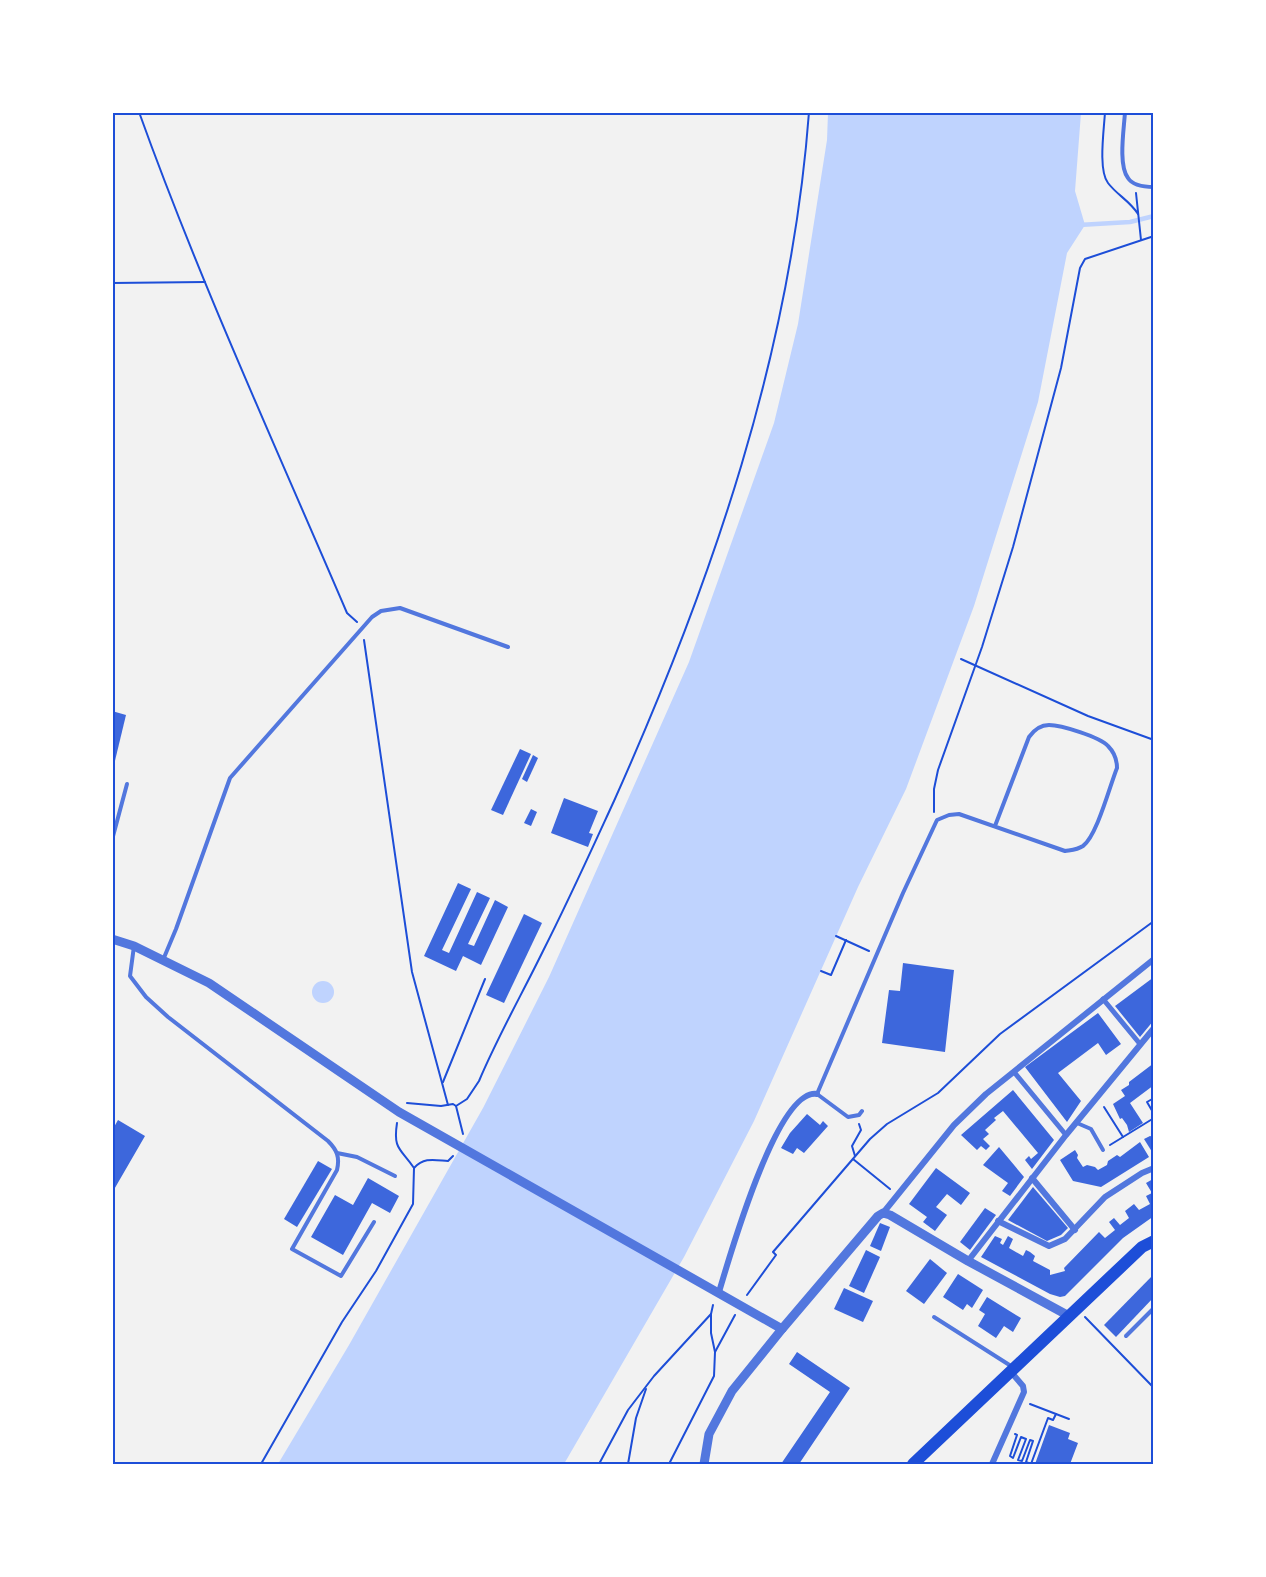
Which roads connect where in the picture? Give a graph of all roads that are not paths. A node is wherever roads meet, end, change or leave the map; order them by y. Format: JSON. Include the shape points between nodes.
{"nodes":[{"id":1,"x":1125,"y":112,"type":"edge"},
{"id":2,"x":1154,"y":187,"type":"edge"},
{"id":3,"x":508,"y":647,"type":"dead end"},
{"id":4,"x":127,"y":784,"type":"dead end"},
{"id":5,"x":995,"y":826,"type":"junction"},
{"id":6,"x":112,"y":840,"type":"edge"},
{"id":7,"x":112,"y":939,"type":"edge"},
{"id":8,"x":134,"y":946,"type":"junction"},
{"id":9,"x":1154,"y":959,"type":"edge"},
{"id":10,"x":162,"y":961,"type":"junction"},
{"id":11,"x":1103,"y":999,"type":"junction"},
{"id":12,"x":1154,"y":1028,"type":"edge"},
{"id":13,"x":1140,"y":1044,"type":"junction"},
{"id":14,"x":1014,"y":1072,"type":"junction"},
{"id":15,"x":817,"y":1094,"type":"junction"},
{"id":16,"x":862,"y":1111,"type":"dead end"},
{"id":17,"x":1076,"y":1123,"type":"junction"},
{"id":18,"x":1066,"y":1135,"type":"junction"},
{"id":19,"x":1103,"y":1149,"type":"road end"},
{"id":20,"x":337,"y":1153,"type":"junction"},
{"id":21,"x":1154,"y":1168,"type":"edge"},
{"id":22,"x":394,"y":1176,"type":"dead end"},
{"id":23,"x":1032,"y":1178,"type":"junction"},
{"id":24,"x":884,"y":1214,"type":"junction"},
{"id":25,"x":998,"y":1221,"type":"junction"},
{"id":26,"x":374,"y":1222,"type":"dead end"},
{"id":27,"x":1075,"y":1230,"type":"junction"},
{"id":28,"x":1154,"y":1241,"type":"edge"},
{"id":29,"x":968,"y":1261,"type":"junction"},
{"id":30,"x":719,"y":1292,"type":"junction"},
{"id":31,"x":1154,"y":1308,"type":"edge"},
{"id":32,"x":1069,"y":1316,"type":"junction"},
{"id":33,"x":934,"y":1317,"type":"dead end"},
{"id":34,"x":782,"y":1329,"type":"junction"},
{"id":35,"x":1126,"y":1336,"type":"dead end"},
{"id":36,"x":1013,"y":1370,"type":"junction"},
{"id":37,"x":704,"y":1464,"type":"edge"},
{"id":38,"x":913,"y":1464,"type":"edge"},
{"id":39,"x":992,"y":1464,"type":"edge"}],
"edges":[{"from":1,"to":2,"type":"lane","via":[[1123,158],[1128,179],[1142,187]]},
{"from":3,"to":10,"type":"lane","via":[[400,608],[381,611],[363,627],[230,778]]},
{"from":4,"to":6,"type":"lane"},
{"from":5,"to":5,"type":"lane","via":[[1065,850],[1082,846],[1090,839],[1117,768],[1111,749],[1059,726],[1046,725],[1034,731]]},
{"from":5,"to":15,"type":"lane","via":[[960,814],[937,820]]},
{"from":7,"to":8,"type":"street"},
{"from":8,"to":10,"type":"street"},
{"from":8,"to":20,"type":"lane","via":[[130,976],[146,997],[328,1141]]},
{"from":9,"to":11,"type":"street"},
{"from":10,"to":30,"type":"street","via":[[209,983],[399,1112]]},
{"from":11,"to":13,"type":"street"},
{"from":11,"to":14,"type":"street"},
{"from":12,"to":13,"type":"street"},
{"from":13,"to":17,"type":"street"},
{"from":14,"to":18,"type":"street"},
{"from":14,"to":24,"type":"street","via":[[954,1125]]},
{"from":15,"to":16,"type":"lane","via":[[848,1117]]},
{"from":15,"to":30,"type":"street","via":[[802,1097],[786,1116],[747,1203]]},
{"from":17,"to":18,"type":"street"},
{"from":17,"to":19,"type":"lane","via":[[1091,1129]]},
{"from":18,"to":23,"type":"street"},
{"from":20,"to":22,"type":"lane","via":[[357,1157]]},
{"from":20,"to":26,"type":"lane","via":[[337,1170],[292,1249],[342,1276]]},
{"from":21,"to":27,"type":"street","via":[[1105,1197]]},
{"from":23,"to":25,"type":"street"},
{"from":23,"to":27,"type":"street"},
{"from":24,"to":29,"type":"street"},
{"from":24,"to":34,"type":"street","via":[[878,1216]]},
{"from":25,"to":27,"type":"street","via":[[1049,1246]]},
{"from":25,"to":29,"type":"street"},
{"from":28,"to":32,"type":"main road","via":[[1142,1247]]},
{"from":29,"to":32,"type":"street"},
{"from":30,"to":34,"type":"street"},
{"from":31,"to":35,"type":"lane"},
{"from":32,"to":36,"type":"main road"},
{"from":33,"to":36,"type":"lane"},
{"from":34,"to":37,"type":"street","via":[[732,1391],[709,1434]]},
{"from":36,"to":38,"type":"main road"},
{"from":36,"to":39,"type":"street","via":[[1024,1392]]}]}
